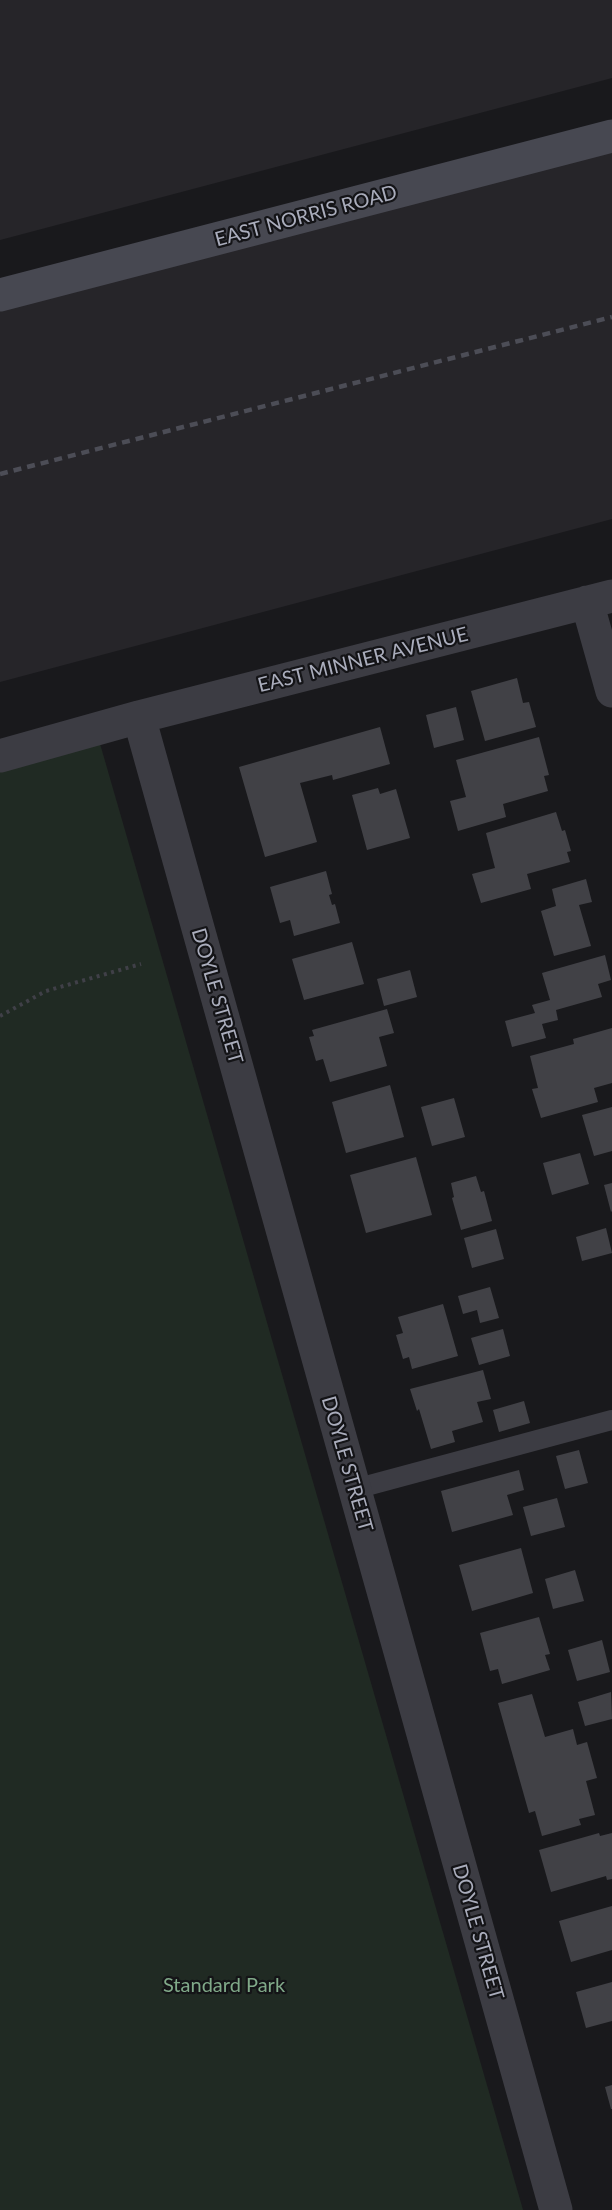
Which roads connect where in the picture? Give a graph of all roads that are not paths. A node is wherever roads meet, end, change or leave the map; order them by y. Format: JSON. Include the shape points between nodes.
{"nodes":[{"id":1,"x":612,"y":136,"type":"edge"},
{"id":2,"x":0,"y":295,"type":"edge"},
{"id":3,"x":599,"y":599,"type":"edge"},
{"id":4,"x":612,"y":691,"type":"edge"},
{"id":5,"x":139,"y":717,"type":"junction"},
{"id":6,"x":0,"y":756,"type":"edge"},
{"id":7,"x":612,"y":1420,"type":"edge"},
{"id":8,"x":355,"y":1489,"type":"junction"},
{"id":9,"x":556,"y":2210,"type":"edge"}],
"edges":[{"from":1,"to":2,"type":"street","name":"EAST NORRIS ROAD"},
{"from":3,"to":4,"type":"street"},
{"from":3,"to":5,"type":"street","name":"EAST MINNER AVENUE"},
{"from":5,"to":6,"type":"street","name":"EAST MINNER AVENUE"},
{"from":5,"to":8,"type":"street","name":"DOYLE STREET"},
{"from":7,"to":8,"type":"lane"},
{"from":8,"to":9,"type":"street","name":"DOYLE STREET"}]}
